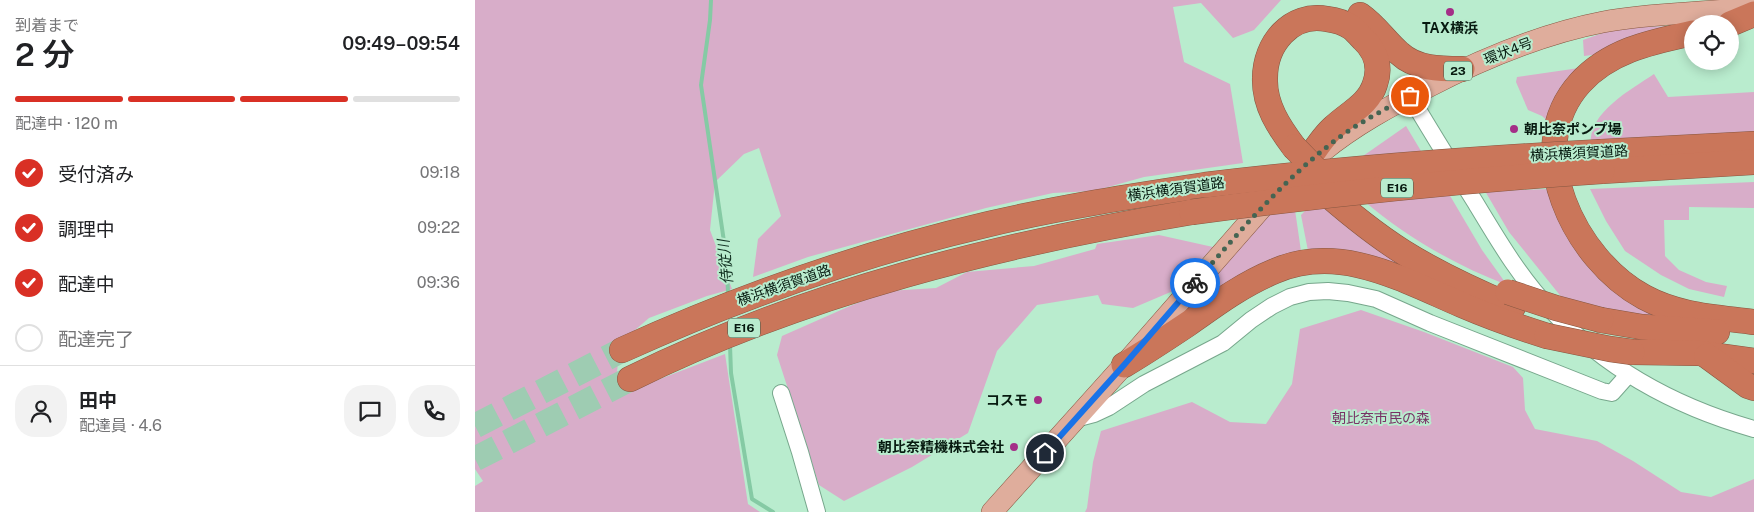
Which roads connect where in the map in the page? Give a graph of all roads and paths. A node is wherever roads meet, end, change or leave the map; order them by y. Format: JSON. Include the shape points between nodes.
{"nodes":[{"id":1,"x":1754,"y":7,"type":"edge"},
{"id":2,"x":1754,"y":14,"type":"edge"},
{"id":3,"x":1739,"y":20,"type":"edge"},
{"id":4,"x":1684,"y":35,"type":"edge"},
{"id":5,"x":1462,"y":70,"type":"junction"},
{"id":6,"x":1410,"y":96,"type":"junction"},
{"id":7,"x":1754,"y":144,"type":"edge"},
{"id":8,"x":1295,"y":156,"type":"junction"},
{"id":9,"x":1601,"y":162,"type":"junction"},
{"id":10,"x":1754,"y":162,"type":"edge"},
{"id":11,"x":1643,"y":168,"type":"junction"},
{"id":12,"x":1754,"y":172,"type":"edge"},
{"id":13,"x":1754,"y":322,"type":"edge"},
{"id":14,"x":1602,"y":326,"type":"junction"},
{"id":15,"x":1754,"y":328,"type":"edge"},
{"id":16,"x":621,"y":350,"type":"tunnel mouth"},
{"id":17,"x":1701,"y":353,"type":"junction"},
{"id":18,"x":1754,"y":360,"type":"edge"},
{"id":19,"x":1630,"y":363,"type":"junction"},
{"id":20,"x":1124,"y":365,"type":"junction"},
{"id":21,"x":1724,"y":368,"type":"junction"},
{"id":22,"x":1754,"y":377,"type":"edge"},
{"id":23,"x":630,"y":379,"type":"tunnel mouth"},
{"id":24,"x":1754,"y":388,"type":"edge"},
{"id":25,"x":781,"y":393,"type":"dead end"},
{"id":26,"x":1075,"y":419,"type":"junction"},
{"id":27,"x":1754,"y":429,"type":"edge"},
{"id":28,"x":817,"y":512,"type":"edge"},
{"id":29,"x":992,"y":512,"type":"edge"}],
"edges":[{"from":1,"to":5,"type":"main road","name":"環状4号","number":"23","via":[[1604,22],[1535,40]]},
{"from":2,"to":3,"type":"highway"},
{"from":4,"to":13,"type":"highway","via":[[1624,51],[1598,66],[1580,82],[1567,100],[1559,121],[1555,165],[1560,190],[1581,237],[1599,262],[1621,282],[1664,307],[1711,318]]},
{"from":5,"to":6,"type":"main road","name":"環状4号","number":"23"},
{"from":5,"to":8,"type":"highway","via":[[1426,67],[1409,60],[1399,54],[1371,22],[1340,5],[1322,2],[1288,10],[1274,20],[1263,35],[1252,80],[1255,102],[1263,120],[1273,137]]},
{"from":6,"to":8,"type":"main road","name":"環状4号","number":"23","via":[[1339,138]]},
{"from":6,"to":19,"type":"street","via":[[1527,282],[1577,335]]},
{"from":7,"to":9,"type":"highway","name":"横浜横須賀道路","number":"E16"},
{"from":8,"to":8,"type":"highway","via":[[1361,106],[1375,84],[1376,56],[1351,27],[1336,20],[1310,18],[1296,22],[1274,44],[1268,60],[1267,95],[1272,112]]},
{"from":8,"to":14,"type":"highway","bridge":true,"via":[[1322,183],[1443,262],[1511,299],[1556,308]]},
{"from":8,"to":20,"type":"main road","name":"環状4号","number":"23","via":[[1271,198]]},
{"from":9,"to":11,"type":"highway","name":"横浜横須賀道路","number":"E16"},
{"from":9,"to":16,"type":"highway","name":"横浜横須賀道路","number":"E16","bridge":true,"via":[[1516,156],[1205,184],[1108,199],[988,224],[823,271],[739,300]]},
{"from":9,"to":23,"type":"highway","name":"横浜横須賀道路","number":"E16","bridge":true,"via":[[1515,177],[1365,190],[1192,212],[1023,244],[827,299],[745,328]]},
{"from":10,"to":11,"type":"highway","name":"横浜横須賀道路","number":"E16"},
{"from":11,"to":12,"type":"highway"},
{"from":14,"to":15,"type":"highway","via":[[1738,332]]},
{"from":14,"to":17,"type":"highway"},
{"from":17,"to":18,"type":"highway"},
{"from":17,"to":19,"type":"highway"},
{"from":17,"to":21,"type":"highway"},
{"from":19,"to":20,"type":"highway","bridge":true,"via":[[1609,349],[1547,336],[1487,316],[1376,269],[1335,261],[1315,261],[1275,270],[1246,285]]},
{"from":19,"to":26,"type":"street","via":[[1612,393],[1602,391],[1376,300],[1341,292],[1309,292],[1272,306],[1223,342],[1144,384],[1109,407]]},
{"from":19,"to":27,"type":"street","via":[[1657,392],[1693,409]]},
{"from":20,"to":26,"type":"main road","name":"環状4号","number":"23"},
{"from":21,"to":22,"type":"highway"},
{"from":21,"to":24,"type":"highway"},
{"from":25,"to":28,"type":"street"},
{"from":26,"to":29,"type":"main road","name":"環状4号","number":"23"}]}
